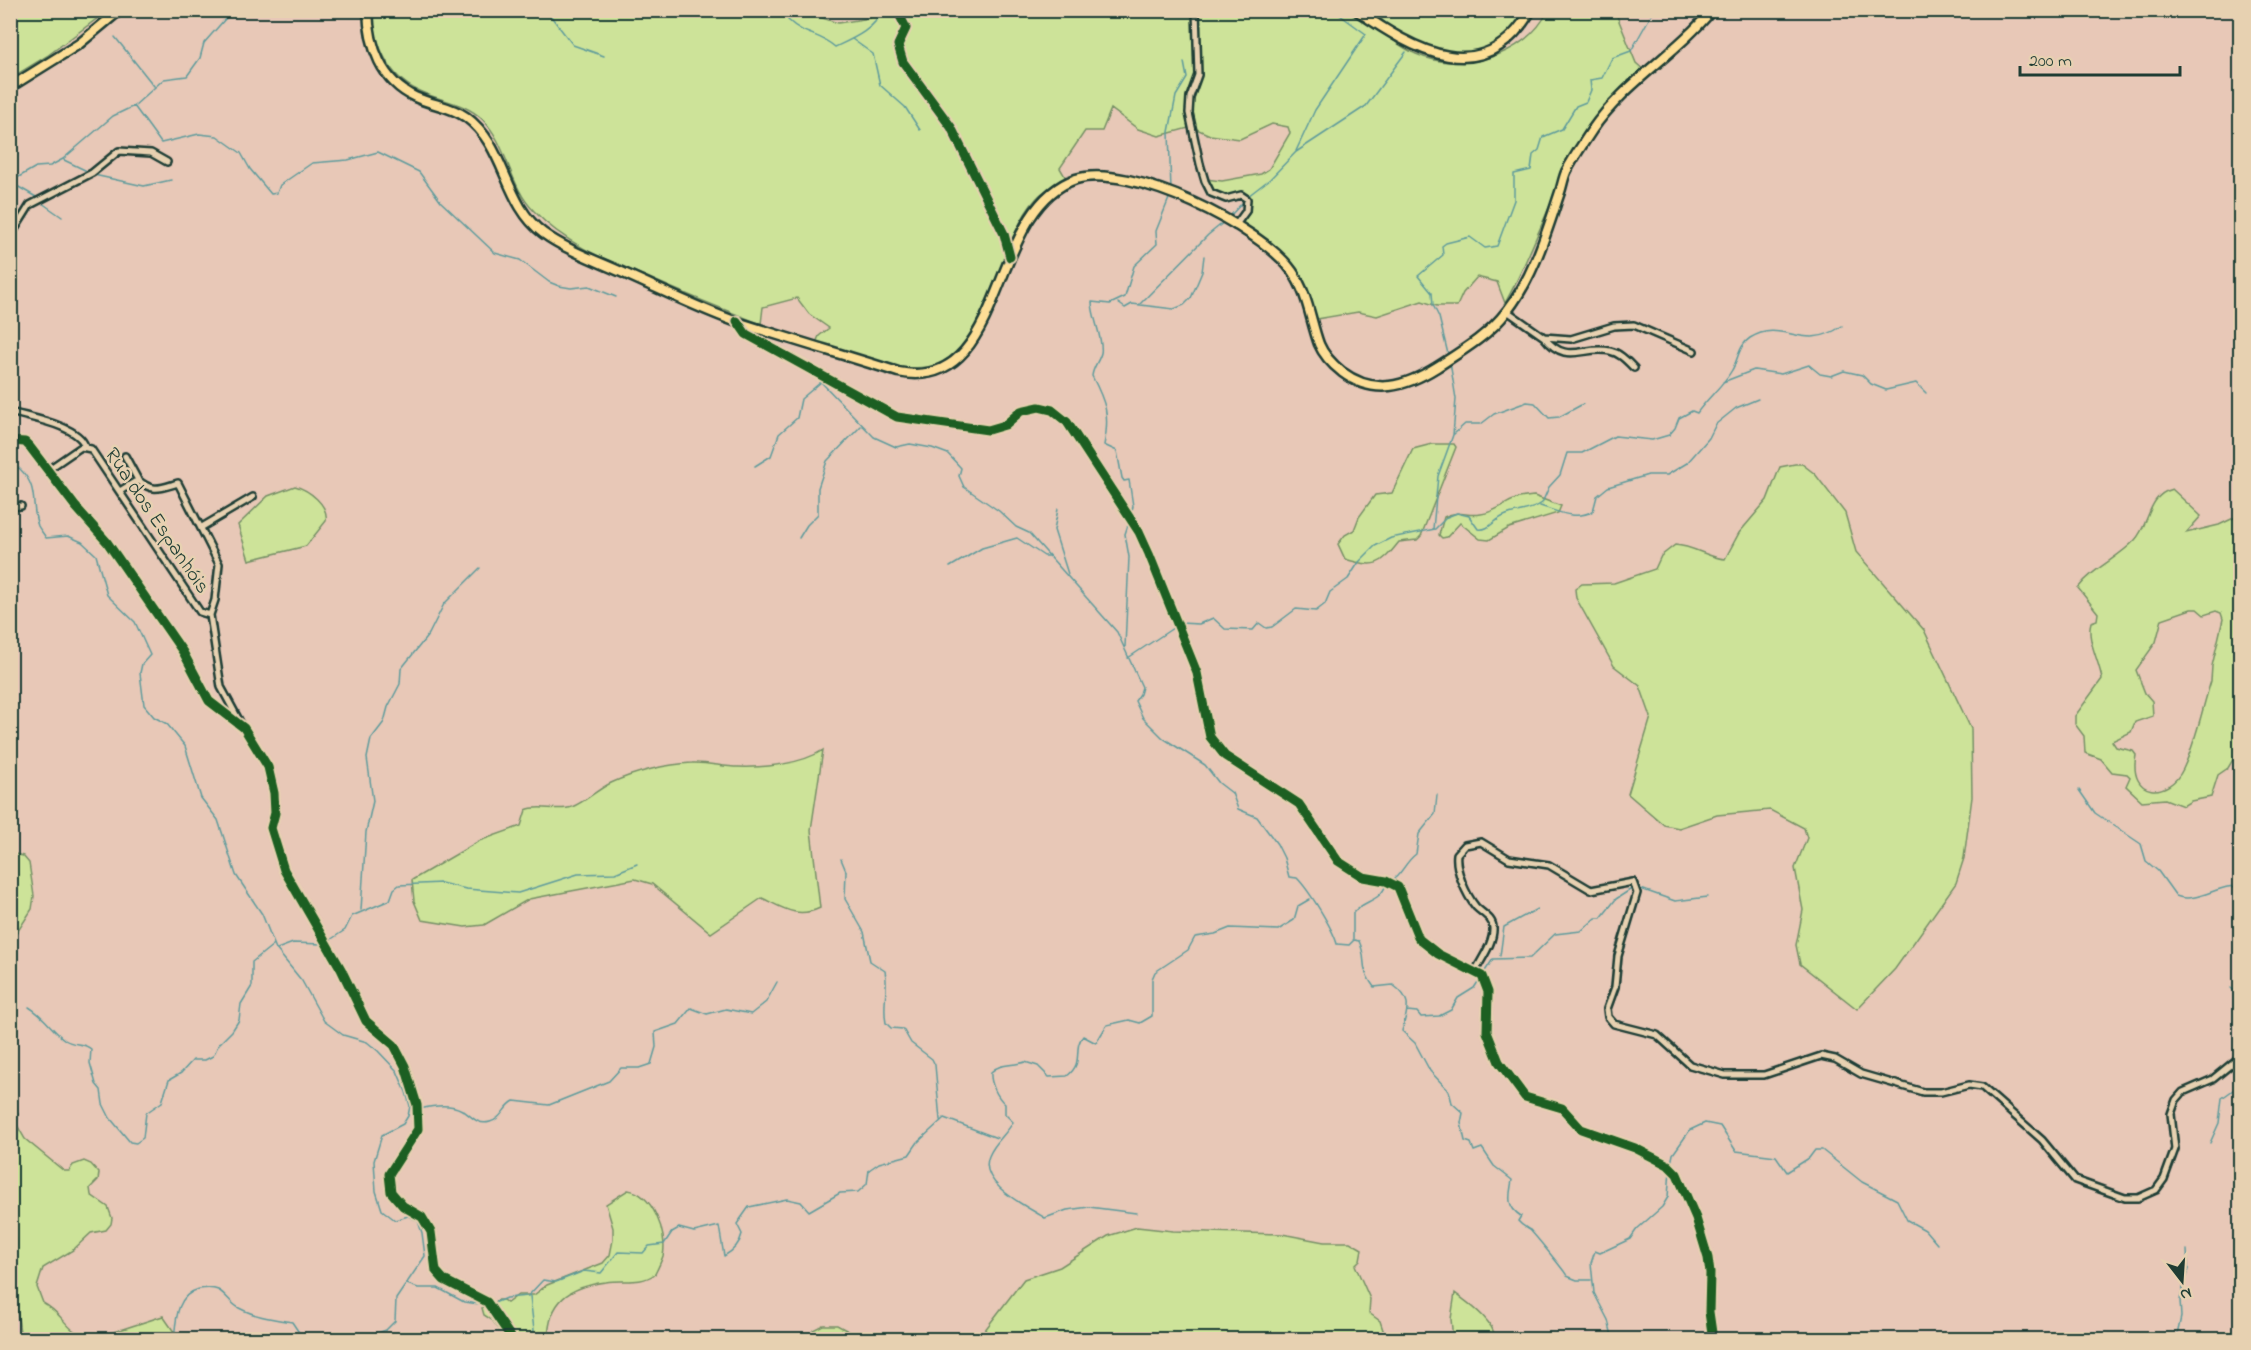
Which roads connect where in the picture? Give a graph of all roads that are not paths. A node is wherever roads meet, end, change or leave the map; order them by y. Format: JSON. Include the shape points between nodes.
{"nodes":[{"id":1,"x":120,"y":10,"type":"edge"},
{"id":2,"x":368,"y":10,"type":"edge"},
{"id":3,"x":897,"y":10,"type":"edge"},
{"id":4,"x":1196,"y":10,"type":"edge"},
{"id":5,"x":1356,"y":10,"type":"edge"},
{"id":6,"x":1530,"y":10,"type":"edge"},
{"id":7,"x":1712,"y":10,"type":"edge"},
{"id":8,"x":10,"y":87,"type":"edge"},
{"id":9,"x":167,"y":162,"type":"dead end"},
{"id":10,"x":1235,"y":226,"type":"junction"},
{"id":11,"x":10,"y":237,"type":"edge"},
{"id":12,"x":1010,"y":257,"type":"junction"},
{"id":13,"x":1507,"y":311,"type":"junction"},
{"id":14,"x":737,"y":321,"type":"junction"},
{"id":15,"x":1544,"y":337,"type":"junction"},
{"id":16,"x":1694,"y":351,"type":"dead end"},
{"id":17,"x":1634,"y":368,"type":"dead end"},
{"id":18,"x":10,"y":412,"type":"edge"},
{"id":19,"x":10,"y":441,"type":"edge"},
{"id":20,"x":85,"y":446,"type":"junction"},
{"id":21,"x":124,"y":456,"type":"dead end"},
{"id":22,"x":49,"y":469,"type":"junction"},
{"id":23,"x":138,"y":480,"type":"junction"},
{"id":24,"x":120,"y":491,"type":"junction"},
{"id":25,"x":253,"y":497,"type":"dead end"},
{"id":26,"x":21,"y":506,"type":"dead end"},
{"id":27,"x":10,"y":507,"type":"edge"},
{"id":28,"x":202,"y":527,"type":"junction"},
{"id":29,"x":210,"y":615,"type":"junction"},
{"id":30,"x":244,"y":728,"type":"junction"},
{"id":31,"x":1475,"y":972,"type":"junction"},
{"id":32,"x":2241,"y":1057,"type":"edge"},
{"id":33,"x":513,"y":1340,"type":"edge"},
{"id":34,"x":1713,"y":1340,"type":"edge"}],
"edges":[{"from":1,"to":8,"type":"highway","via":[[79,44]]},
{"from":2,"to":14,"type":"highway","via":[[371,42],[386,75],[415,97],[450,108],[478,128],[498,157],[519,204],[543,233],[595,260]]},
{"from":3,"to":12,"type":"street","via":[[906,28],[898,45],[903,62],[951,127],[1004,234]]},
{"from":4,"to":10,"type":"street","via":[[1198,75],[1190,98],[1191,124],[1204,181],[1211,193],[1226,199],[1241,195],[1247,199],[1246,211]]},
{"from":5,"to":6,"type":"highway","via":[[1400,40],[1436,55],[1460,57],[1498,46],[1514,33]]},
{"from":7,"to":13,"type":"highway","via":[[1614,102],[1593,129],[1565,174],[1529,276]]},
{"from":9,"to":11,"type":"street","via":[[151,153],[119,151],[92,173],[30,205]]},
{"from":10,"to":12,"type":"highway","via":[[1179,194],[1119,178],[1089,176],[1058,188],[1040,203]]},
{"from":10,"to":13,"type":"highway","via":[[1273,251],[1290,268],[1308,300],[1324,354],[1359,383],[1387,388],[1416,378],[1480,338]]},
{"from":12,"to":14,"type":"highway","via":[[987,316],[971,344],[952,362],[918,374],[898,372]]},
{"from":13,"to":15,"type":"street"},
{"from":14,"to":31,"type":"street","via":[[746,334],[897,417],[988,430],[1005,425],[1021,411],[1039,407],[1052,410],[1067,422],[1139,532],[1149,554],[1197,673],[1210,737],[1225,756],[1299,804],[1338,861],[1363,877],[1398,887],[1419,939],[1438,954]]},
{"from":15,"to":16,"type":"street","via":[[1571,339],[1614,326],[1634,325]]},
{"from":15,"to":17,"type":"street","via":[[1552,347],[1567,353],[1611,351]]},
{"from":18,"to":20,"type":"street","via":[[66,429],[80,437]]},
{"from":19,"to":22,"type":"street","via":[[24,442]]},
{"from":20,"to":22,"type":"street","name":"Rua dos Espanhóis"},
{"from":20,"to":24,"type":"street","name":"Rua dos Espanhóis"},
{"from":21,"to":23,"type":"street"},
{"from":22,"to":30,"type":"street","via":[[101,534],[179,645],[209,701]]},
{"from":23,"to":24,"type":"street"},
{"from":23,"to":28,"type":"street","via":[[154,490],[178,483]]},
{"from":24,"to":29,"type":"street","name":"Rua dos Espanhóis","via":[[200,612]]},
{"from":25,"to":28,"type":"street"},
{"from":26,"to":27,"type":"street"},
{"from":28,"to":29,"type":"street","via":[[219,564]]},
{"from":29,"to":30,"type":"street","via":[[221,687]]},
{"from":30,"to":33,"type":"street","via":[[268,767],[275,813],[271,828],[284,870],[366,1021],[394,1045],[405,1066],[417,1105],[418,1129],[389,1174],[391,1192],[403,1206],[422,1217],[431,1232],[436,1271],[444,1280],[487,1302]]},
{"from":31,"to":32,"type":"street","via":[[1492,937],[1493,926],[1472,900],[1459,871],[1456,857],[1465,845],[1480,842],[1509,859],[1542,862],[1591,890],[1634,882],[1637,893],[1607,1009],[1614,1024],[1657,1035],[1690,1065],[1725,1075],[1764,1075],[1821,1056],[1835,1059],[1861,1074],[1923,1092],[1969,1085],[1982,1087],[2042,1140],[2075,1180],[2131,1199],[2151,1194],[2164,1179],[2175,1149],[2171,1114],[2179,1096],[2213,1079]]},
{"from":31,"to":34,"type":"street","via":[[1482,976],[1488,992],[1487,1032],[1499,1062],[1525,1097],[1562,1107],[1581,1129],[1635,1148],[1677,1174],[1708,1258]]}]}
